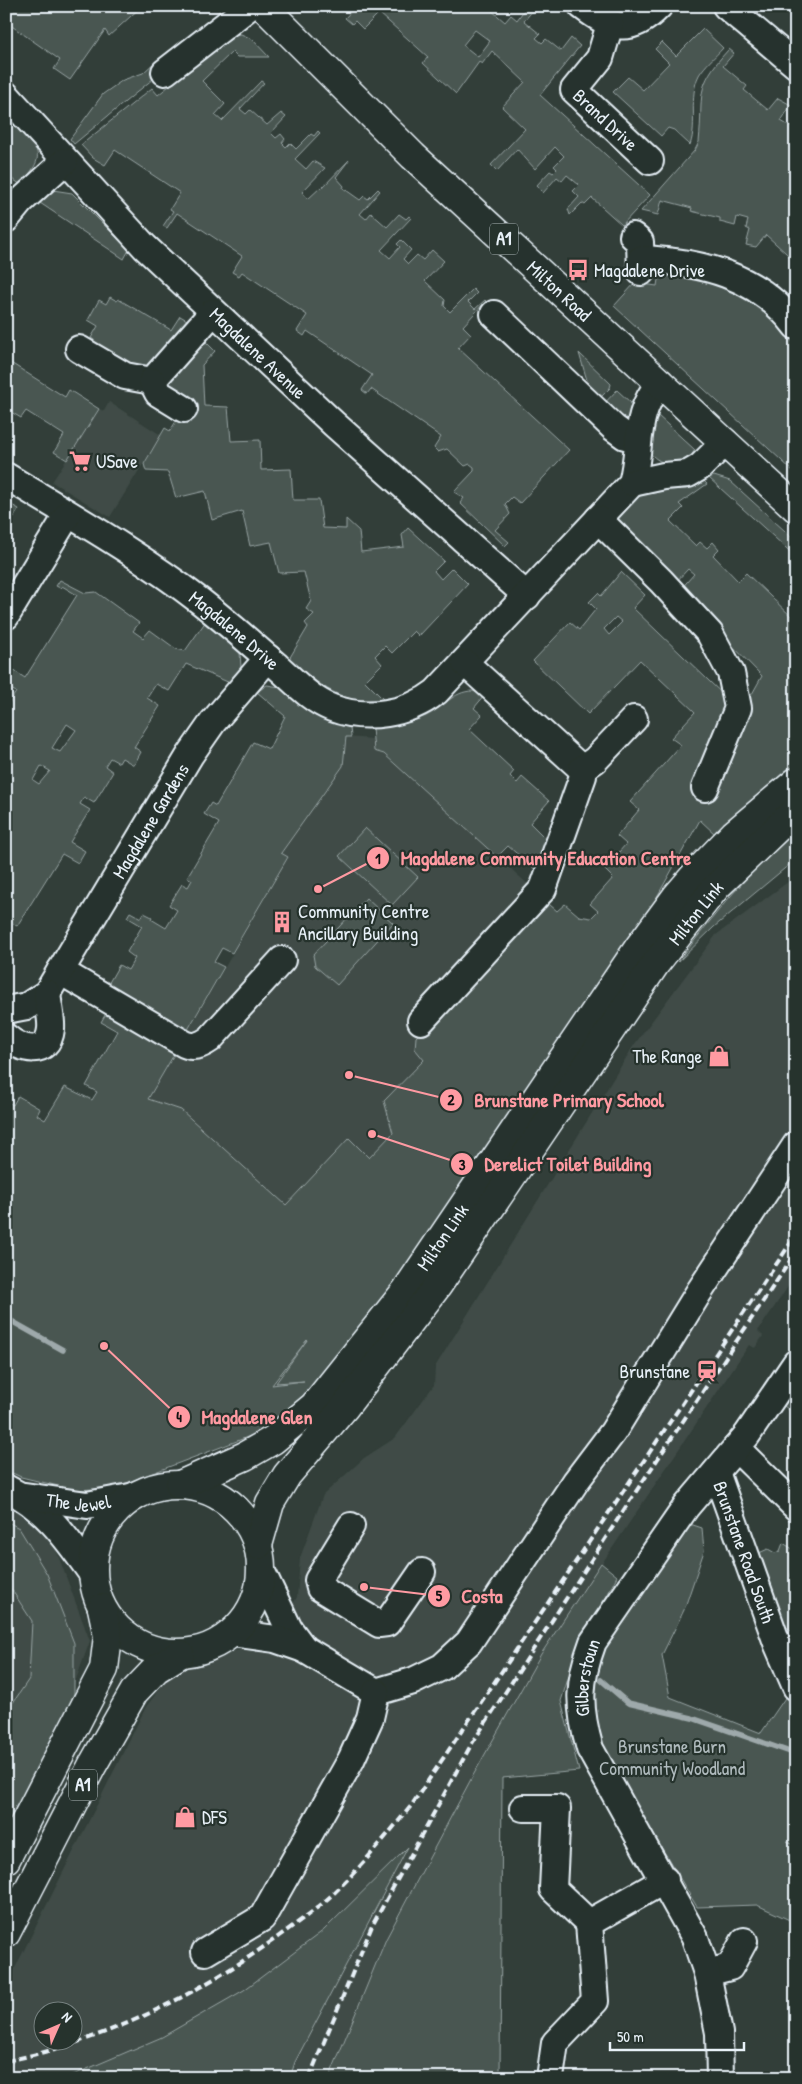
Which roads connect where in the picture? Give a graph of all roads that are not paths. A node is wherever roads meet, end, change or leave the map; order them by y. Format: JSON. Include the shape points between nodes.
{"nodes":[{"id":1,"x":250,"y":6,"type":"edge"},
{"id":2,"x":263,"y":6,"type":"edge"},
{"id":3,"x":582,"y":6,"type":"edge"},
{"id":4,"x":659,"y":6,"type":"edge"},
{"id":5,"x":726,"y":6,"type":"edge"},
{"id":6,"x":610,"y":24,"type":"junction"},
{"id":7,"x":796,"y":65,"type":"edge"},
{"id":8,"x":165,"y":72,"type":"dead end"},
{"id":9,"x":6,"y":95,"type":"edge"},
{"id":10,"x":66,"y":161,"type":"junction"},
{"id":11,"x":650,"y":161,"type":"dead end"},
{"id":12,"x":6,"y":219,"type":"edge"},
{"id":13,"x":638,"y":256,"type":"dead end"},
{"id":14,"x":213,"y":312,"type":"junction"},
{"id":15,"x":494,"y":314,"type":"dead end"},
{"id":16,"x":796,"y":326,"type":"edge"},
{"id":17,"x":79,"y":349,"type":"dead end"},
{"id":18,"x":152,"y":381,"type":"junction"},
{"id":19,"x":660,"y":382,"type":"junction"},
{"id":20,"x":184,"y":409,"type":"dead end"},
{"id":21,"x":725,"y":442,"type":"junction"},
{"id":22,"x":638,"y":446,"type":"junction"},
{"id":23,"x":6,"y":476,"type":"edge"},
{"id":24,"x":664,"y":476,"type":"junction"},
{"id":25,"x":632,"y":483,"type":"junction"},
{"id":26,"x":796,"y":508,"type":"edge"},
{"id":27,"x":68,"y":514,"type":"junction"},
{"id":28,"x":598,"y":520,"type":"junction"},
{"id":29,"x":527,"y":596,"type":"junction"},
{"id":30,"x":6,"y":616,"type":"edge"},
{"id":31,"x":268,"y":658,"type":"junction"},
{"id":32,"x":465,"y":663,"type":"junction"},
{"id":33,"x":634,"y":719,"type":"dead end"},
{"id":34,"x":582,"y":769,"type":"junction"},
{"id":35,"x":796,"y":782,"type":"edge"},
{"id":36,"x":705,"y":788,"type":"dead end"},
{"id":37,"x":796,"y":810,"type":"edge"},
{"id":38,"x":282,"y":960,"type":"dead end"},
{"id":39,"x":60,"y":972,"type":"junction"},
{"id":40,"x":46,"y":993,"type":"junction"},
{"id":41,"x":6,"y":1010,"type":"edge"},
{"id":42,"x":421,"y":1021,"type":"dead end"},
{"id":43,"x":6,"y":1037,"type":"edge"},
{"id":44,"x":796,"y":1145,"type":"edge"},
{"id":45,"x":796,"y":1362,"type":"edge"},
{"id":46,"x":736,"y":1448,"type":"junction"},
{"id":47,"x":708,"y":1480,"type":"junction"},
{"id":48,"x":180,"y":1485,"type":"junction"},
{"id":49,"x":13,"y":1491,"type":"edge"},
{"id":50,"x":136,"y":1496,"type":"junction"},
{"id":51,"x":796,"y":1507,"type":"edge"},
{"id":52,"x":351,"y":1526,"type":"dead end"},
{"id":53,"x":260,"y":1558,"type":"junction"},
{"id":54,"x":422,"y":1572,"type":"dead end"},
{"id":55,"x":93,"y":1575,"type":"junction"},
{"id":56,"x":102,"y":1607,"type":"junction"},
{"id":57,"x":232,"y":1633,"type":"junction"},
{"id":58,"x":304,"y":1649,"type":"junction"},
{"id":59,"x":180,"y":1654,"type":"junction"},
{"id":60,"x":796,"y":1687,"type":"edge"},
{"id":61,"x":376,"y":1692,"type":"junction"},
{"id":62,"x":523,"y":1808,"type":"dead end"},
{"id":63,"x":6,"y":1859,"type":"edge"},
{"id":64,"x":665,"y":1880,"type":"junction"},
{"id":65,"x":590,"y":1923,"type":"junction"},
{"id":66,"x":6,"y":1933,"type":"edge"},
{"id":67,"x":744,"y":1941,"type":"dead end"},
{"id":68,"x":205,"y":1952,"type":"dead end"},
{"id":69,"x":708,"y":1973,"type":"junction"},
{"id":70,"x":550,"y":2078,"type":"edge"},
{"id":71,"x":720,"y":2078,"type":"edge"}],
"edges":[{"from":1,"to":8,"type":"street"},
{"from":2,"to":19,"type":"main road","name":"Milton Road","number":"A1","via":[[413,156]]},
{"from":3,"to":6,"type":"street"},
{"from":4,"to":6,"type":"street","via":[[639,23]]},
{"from":5,"to":7,"type":"street"},
{"from":6,"to":11,"type":"street","name":"Brand Drive","via":[[600,58],[574,90]]},
{"from":9,"to":10,"type":"street","name":"Magdalene Avenue"},
{"from":10,"to":12,"type":"street"},
{"from":10,"to":14,"type":"street","name":"Magdalene Avenue","via":[[133,236]]},
{"from":13,"to":16,"type":"street","via":[[697,265],[728,274],[765,296]]},
{"from":14,"to":18,"type":"street"},
{"from":14,"to":29,"type":"street","name":"Magdalene Avenue"},
{"from":15,"to":22,"type":"street","via":[[614,428]]},
{"from":17,"to":18,"type":"street","via":[[126,376]]},
{"from":18,"to":20,"type":"street","via":[[158,393]]},
{"from":19,"to":21,"type":"main road","name":"Milton Road","number":"A1"},
{"from":19,"to":22,"type":"street","via":[[642,413]]},
{"from":21,"to":24,"type":"street","via":[[698,469],[680,476]]},
{"from":21,"to":26,"type":"main road","name":"Milton Road","number":"A1"},
{"from":22,"to":24,"type":"street","via":[[651,469]]},
{"from":22,"to":25,"type":"street"},
{"from":23,"to":27,"type":"street","name":"Magdalene Drive"},
{"from":24,"to":25,"type":"street"},
{"from":25,"to":28,"type":"street","name":"Magdalene Drive"},
{"from":27,"to":30,"type":"street"},
{"from":27,"to":31,"type":"street","name":"Magdalene Drive","via":[[175,583]]},
{"from":28,"to":29,"type":"street","name":"Magdalene Drive"},
{"from":28,"to":36,"type":"street","via":[[710,634],[731,673],[738,708]]},
{"from":29,"to":32,"type":"street","name":"Magdalene Drive"},
{"from":31,"to":32,"type":"street","name":"Magdalene Drive","via":[[319,702],[348,713],[374,715],[397,711],[430,698]]},
{"from":31,"to":39,"type":"street","name":"Magdalene Gardens","via":[[218,716],[190,755]]},
{"from":32,"to":34,"type":"street"},
{"from":33,"to":34,"type":"street","via":[[595,760]]},
{"from":34,"to":42,"type":"street","via":[[583,776],[543,889]]},
{"from":35,"to":48,"type":"main road","name":"Milton Link","number":"A1","via":[[734,834],[676,896],[405,1292],[314,1406],[273,1440]]},
{"from":37,"to":53,"type":"main road","name":"Milton Link","number":"A1","via":[[716,887],[656,963],[438,1285],[362,1385],[287,1475],[270,1503]]},
{"from":38,"to":39,"type":"street","via":[[210,1039],[202,1045],[193,1046],[186,1045]]},
{"from":39,"to":40,"type":"street","name":"Magdalene Gardens"},
{"from":40,"to":41,"type":"street","name":"Magdalene Gardens","via":[[28,1006]]},
{"from":40,"to":43,"type":"street","via":[[51,1027],[46,1043],[30,1049]]},
{"from":44,"to":61,"type":"street","via":[[699,1292],[613,1432],[576,1481],[469,1642],[442,1667],[413,1681]]},
{"from":45,"to":46,"type":"street","name":"Brunstane Road South"},
{"from":46,"to":47,"type":"street","name":"Brunstane Road South"},
{"from":46,"to":51,"type":"street"},
{"from":47,"to":60,"type":"street","name":"Brunstane Road South"},
{"from":47,"to":64,"type":"street","name":"Gilberstoun","via":[[593,1642],[584,1667],[580,1696],[582,1721],[590,1749]]},
{"from":48,"to":50,"type":"main road","number":"A1"},
{"from":48,"to":53,"type":"main road","number":"A1","via":[[207,1491],[232,1505],[244,1518]]},
{"from":49,"to":50,"type":"street","name":"The Jewel","via":[[46,1501],[87,1506]]},
{"from":49,"to":55,"type":"street","name":"The Jewel","via":[[49,1517]]},
{"from":50,"to":55,"type":"main road","number":"A1","via":[[122,1506],[102,1530],[95,1551]]},
{"from":52,"to":54,"type":"street","via":[[318,1580],[320,1588],[379,1624],[387,1623]]},
{"from":53,"to":57,"type":"main road","number":"A1","via":[[254,1604]]},
{"from":53,"to":58,"type":"street","via":[[289,1629]]},
{"from":55,"to":56,"type":"main road","number":"A1"},
{"from":56,"to":59,"type":"main road","number":"A1","via":[[113,1624],[140,1645]]},
{"from":56,"to":63,"type":"main road","number":"A1","via":[[108,1636],[104,1669]]},
{"from":57,"to":58,"type":"street","via":[[274,1639]]},
{"from":57,"to":59,"type":"main road","number":"A1","via":[[212,1646]]},
{"from":58,"to":61,"type":"street"},
{"from":59,"to":66,"type":"main road","number":"A1","via":[[156,1669],[134,1692]]},
{"from":61,"to":68,"type":"street","via":[[370,1718],[351,1760],[262,1918]]},
{"from":62,"to":65,"type":"street","via":[[556,1808],[553,1889]]},
{"from":64,"to":65,"type":"street"},
{"from":64,"to":69,"type":"street","name":"Gilberstoun","via":[[695,1938]]},
{"from":65,"to":70,"type":"street","via":[[595,2001],[555,2043]]},
{"from":67,"to":69,"type":"street","via":[[730,1967]]},
{"from":69,"to":71,"type":"street","name":"Gilberstoun","via":[[718,2033]]}]}
